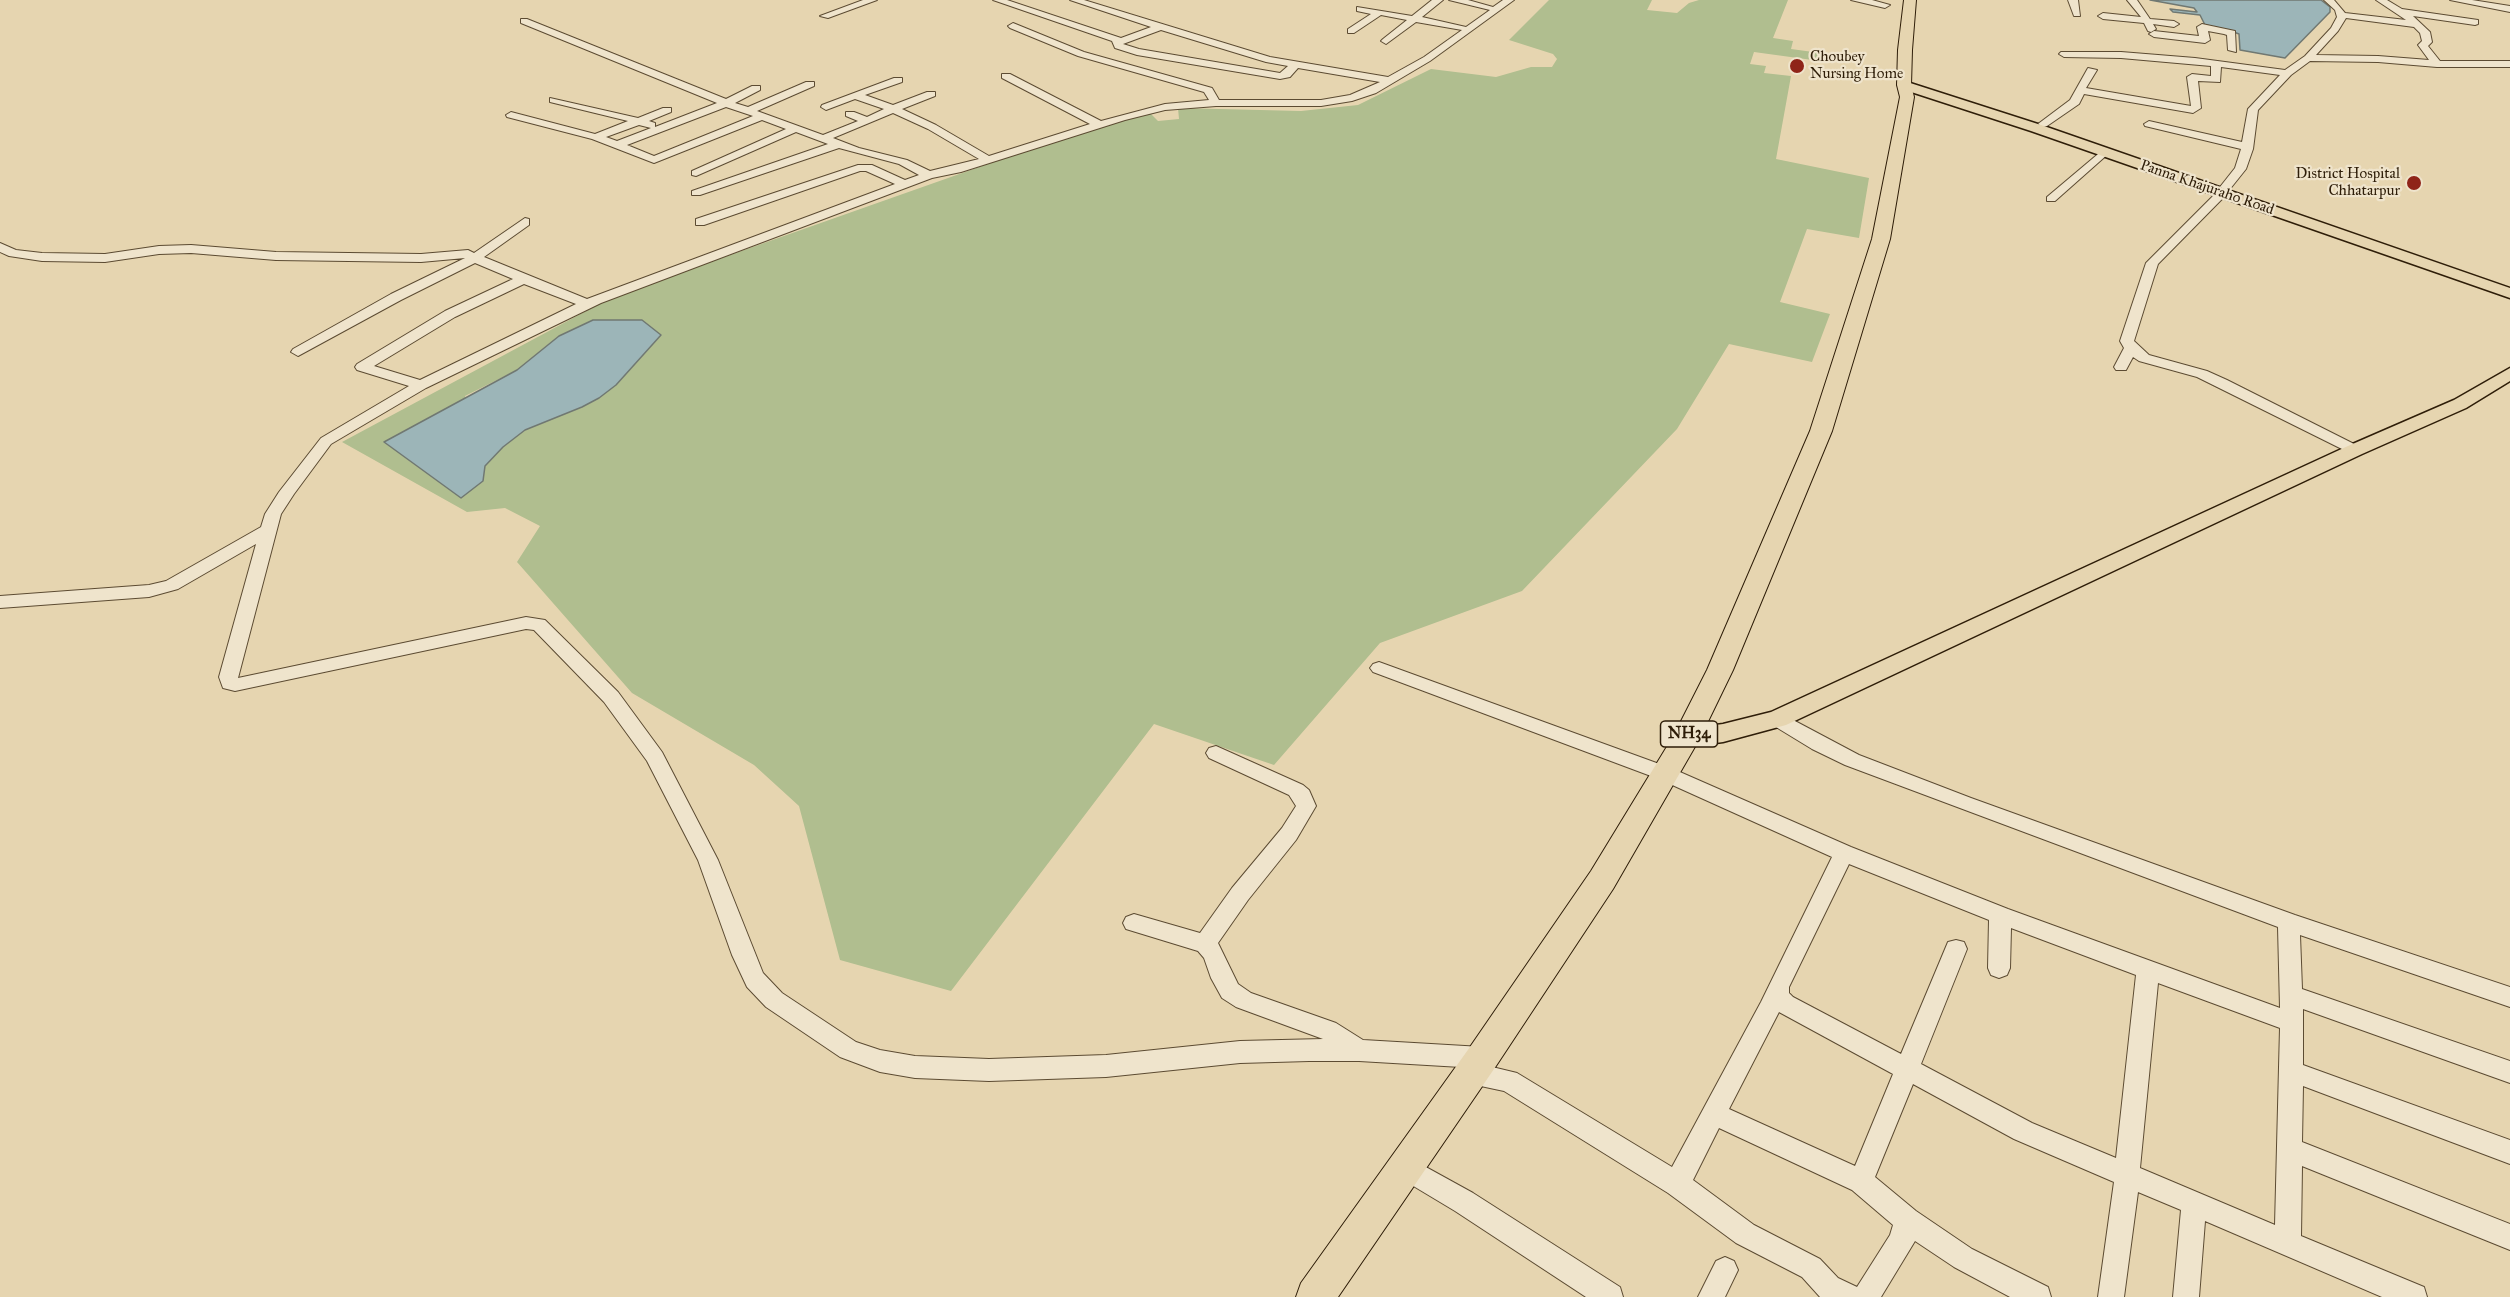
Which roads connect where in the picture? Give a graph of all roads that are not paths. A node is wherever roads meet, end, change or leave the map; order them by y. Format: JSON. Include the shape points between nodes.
{"nodes":[{"id":1,"x":872,"y":0,"type":"edge"},
{"id":2,"x":998,"y":0,"type":"edge"},
{"id":3,"x":1075,"y":0,"type":"edge"},
{"id":4,"x":1438,"y":0,"type":"edge"},
{"id":5,"x":1454,"y":0,"type":"edge"},
{"id":6,"x":1509,"y":0,"type":"edge"},
{"id":7,"x":1856,"y":0,"type":"edge"},
{"id":8,"x":1910,"y":0,"type":"edge"},
{"id":9,"x":1918,"y":0,"type":"edge"},
{"id":10,"x":2073,"y":0,"type":"edge"},
{"id":11,"x":2132,"y":0,"type":"edge"},
{"id":12,"x":2329,"y":0,"type":"edge"},
{"id":13,"x":2381,"y":0,"type":"edge"},
{"id":14,"x":2455,"y":0,"type":"edge"},
{"id":15,"x":2489,"y":0,"type":"edge"},
{"id":16,"x":2475,"y":2,"type":"edge"},
{"id":17,"x":1493,"y":3,"type":"edge"},
{"id":18,"x":1885,"y":5,"type":"dead end"},
{"id":19,"x":1360,"y":9,"type":"dead end"},
{"id":20,"x":2507,"y":9,"type":"edge"},
{"id":21,"x":2398,"y":11,"type":"junction"},
{"id":22,"x":1380,"y":12,"type":"junction"},
{"id":23,"x":2077,"y":14,"type":"dead end"},
{"id":24,"x":2341,"y":15,"type":"junction"},
{"id":25,"x":825,"y":16,"type":"dead end"},
{"id":26,"x":2103,"y":16,"type":"dead end"},
{"id":27,"x":1414,"y":19,"type":"junction"},
{"id":28,"x":524,"y":21,"type":"dead end"},
{"id":29,"x":2147,"y":21,"type":"junction"},
{"id":30,"x":2200,"y":22,"type":"junction"},
{"id":31,"x":2475,"y":22,"type":"dead end"},
{"id":32,"x":2417,"y":24,"type":"junction"},
{"id":33,"x":2180,"y":25,"type":"dead end"},
{"id":34,"x":1013,"y":26,"type":"dead end"},
{"id":35,"x":2191,"y":26,"type":"dead end"},
{"id":36,"x":1159,"y":27,"type":"junction"},
{"id":37,"x":1461,"y":27,"type":"junction"},
{"id":38,"x":1351,"y":31,"type":"dead end"},
{"id":39,"x":1386,"y":41,"type":"dead end"},
{"id":40,"x":1120,"y":42,"type":"junction"},
{"id":41,"x":2162,"y":46,"type":"junction"},
{"id":42,"x":2233,"y":50,"type":"dead end"},
{"id":43,"x":2064,"y":54,"type":"dead end"},
{"id":44,"x":2308,"y":58,"type":"junction"},
{"id":45,"x":2216,"y":64,"type":"junction"},
{"id":46,"x":2437,"y":64,"type":"junction"},
{"id":47,"x":2510,"y":64,"type":"edge"},
{"id":48,"x":1295,"y":65,"type":"junction"},
{"id":49,"x":2092,"y":70,"type":"dead end"},
{"id":50,"x":2287,"y":73,"type":"junction"},
{"id":51,"x":1006,"y":76,"type":"dead end"},
{"id":52,"x":898,"y":80,"type":"dead end"},
{"id":53,"x":1387,"y":81,"type":"junction"},
{"id":54,"x":810,"y":84,"type":"dead end"},
{"id":55,"x":1909,"y":86,"type":"junction"},
{"id":56,"x":756,"y":88,"type":"dead end"},
{"id":57,"x":2080,"y":90,"type":"junction"},
{"id":58,"x":931,"y":94,"type":"dead end"},
{"id":59,"x":855,"y":95,"type":"junction"},
{"id":60,"x":554,"y":100,"type":"dead end"},
{"id":61,"x":1215,"y":101,"type":"junction"},
{"id":62,"x":727,"y":103,"type":"junction"},
{"id":63,"x":826,"y":107,"type":"dead end"},
{"id":64,"x":893,"y":109,"type":"junction"},
{"id":65,"x":667,"y":110,"type":"dead end"},
{"id":66,"x":748,"y":111,"type":"junction"},
{"id":67,"x":849,"y":114,"type":"dead end"},
{"id":68,"x":511,"y":115,"type":"dead end"},
{"id":69,"x":763,"y":116,"type":"junction"},
{"id":70,"x":639,"y":121,"type":"junction"},
{"id":71,"x":867,"y":121,"type":"junction"},
{"id":72,"x":1097,"y":123,"type":"junction"},
{"id":73,"x":2043,"y":124,"type":"junction"},
{"id":74,"x":2149,"y":124,"type":"dead end"},
{"id":75,"x":797,"y":128,"type":"junction"},
{"id":76,"x":661,"y":129,"type":"junction"},
{"id":77,"x":596,"y":137,"type":"junction"},
{"id":78,"x":824,"y":138,"type":"junction"},
{"id":79,"x":838,"y":144,"type":"junction"},
{"id":80,"x":617,"y":146,"type":"junction"},
{"id":81,"x":2247,"y":147,"type":"junction"},
{"id":82,"x":2104,"y":152,"type":"junction"},
{"id":83,"x":985,"y":159,"type":"junction"},
{"id":84,"x":696,"y":173,"type":"dead end"},
{"id":85,"x":935,"y":174,"type":"junction"},
{"id":86,"x":725,"y":182,"type":"junction"},
{"id":87,"x":904,"y":184,"type":"junction"},
{"id":88,"x":2224,"y":190,"type":"junction"},
{"id":89,"x":696,"y":193,"type":"dead end"},
{"id":90,"x":2051,"y":199,"type":"dead end"},
{"id":91,"x":760,"y":200,"type":"junction"},
{"id":92,"x":525,"y":222,"type":"dead end"},
{"id":93,"x":700,"y":222,"type":"dead end"},
{"id":94,"x":0,"y":247,"type":"edge"},
{"id":95,"x":475,"y":258,"type":"junction"},
{"id":96,"x":524,"y":279,"type":"junction"},
{"id":97,"x":2510,"y":286,"type":"edge"},
{"id":98,"x":2510,"y":293,"type":"edge"},
{"id":99,"x":587,"y":304,"type":"junction"},
{"id":100,"x":2131,"y":348,"type":"junction"},
{"id":101,"x":298,"y":352,"type":"dead end"},
{"id":102,"x":2121,"y":367,"type":"dead end"},
{"id":103,"x":2510,"y":373,"type":"edge"},
{"id":104,"x":421,"y":385,"type":"junction"},
{"id":105,"x":2355,"y":450,"type":"junction"},
{"id":106,"x":268,"y":530,"type":"junction"},
{"id":107,"x":0,"y":602,"type":"edge"},
{"id":108,"x":1379,"y":668,"type":"dead end"},
{"id":109,"x":1778,"y":719,"type":"junction"},
{"id":110,"x":1686,"y":738,"type":"junction"},
{"id":111,"x":1216,"y":753,"type":"dead end"},
{"id":112,"x":1666,"y":774,"type":"junction"},
{"id":113,"x":1844,"y":854,"type":"junction"},
{"id":114,"x":2000,"y":915,"type":"junction"},
{"id":115,"x":2289,"y":922,"type":"junction"},
{"id":116,"x":1134,"y":923,"type":"dead end"},
{"id":117,"x":1205,"y":944,"type":"junction"},
{"id":118,"x":1956,"y":949,"type":"dead end"},
{"id":119,"x":2000,"y":969,"type":"dead end"},
{"id":120,"x":2148,"y":970,"type":"junction"},
{"id":121,"x":1778,"y":987,"type":"junction"},
{"id":122,"x":2291,"y":995,"type":"junction"},
{"id":123,"x":2510,"y":997,"type":"edge"},
{"id":124,"x":2292,"y":1022,"type":"junction"},
{"id":125,"x":1359,"y":1050,"type":"junction"},
{"id":126,"x":1476,"y":1066,"type":"junction"},
{"id":127,"x":1907,"y":1070,"type":"junction"},
{"id":128,"x":2291,"y":1071,"type":"junction"},
{"id":129,"x":2510,"y":1072,"type":"edge"},
{"id":130,"x":1714,"y":1114,"type":"junction"},
{"id":131,"x":2290,"y":1149,"type":"junction"},
{"id":132,"x":2510,"y":1152,"type":"edge"},
{"id":133,"x":1404,"y":1167,"type":"junction"},
{"id":134,"x":2127,"y":1176,"type":"junction"},
{"id":135,"x":1861,"y":1181,"type":"junction"},
{"id":136,"x":1677,"y":1184,"type":"junction"},
{"id":137,"x":2194,"y":1204,"type":"junction"},
{"id":138,"x":1907,"y":1220,"type":"junction"},
{"id":139,"x":2510,"y":1238,"type":"edge"},
{"id":140,"x":2288,"y":1244,"type":"junction"},
{"id":141,"x":1725,"y":1270,"type":"dead end"},
{"id":142,"x":2374,"y":1288,"type":"edge"},
{"id":143,"x":1601,"y":1294,"type":"edge"},
{"id":144,"x":1315,"y":1297,"type":"edge"},
{"id":145,"x":1711,"y":1297,"type":"edge"},
{"id":146,"x":1848,"y":1297,"type":"edge"},
{"id":147,"x":1866,"y":1297,"type":"edge"},
{"id":148,"x":2038,"y":1297,"type":"edge"},
{"id":149,"x":2111,"y":1297,"type":"edge"},
{"id":150,"x":2186,"y":1297,"type":"edge"},
{"id":151,"x":2414,"y":1297,"type":"edge"}],
"edges":[{"from":1,"to":25,"type":"street"},
{"from":2,"to":40,"type":"street"},
{"from":3,"to":36,"type":"street"},
{"from":4,"to":27,"type":"street"},
{"from":5,"to":17,"type":"street"},
{"from":6,"to":53,"type":"street","via":[[1427,59]]},
{"from":7,"to":18,"type":"street"},
{"from":8,"to":55,"type":"highway","number":"NH34"},
{"from":9,"to":55,"type":"highway","number":"NH34"},
{"from":10,"to":23,"type":"street"},
{"from":11,"to":29,"type":"street"},
{"from":12,"to":24,"type":"street"},
{"from":13,"to":21,"type":"street"},
{"from":14,"to":16,"type":"street"},
{"from":15,"to":20,"type":"street"},
{"from":16,"to":20,"type":"street"},
{"from":17,"to":37,"type":"street"},
{"from":19,"to":22,"type":"street"},
{"from":21,"to":31,"type":"street"},
{"from":21,"to":32,"type":"street"},
{"from":22,"to":27,"type":"street"},
{"from":22,"to":38,"type":"street"},
{"from":24,"to":32,"type":"street"},
{"from":24,"to":44,"type":"street","via":[[2335,29]]},
{"from":26,"to":29,"type":"street"},
{"from":27,"to":37,"type":"street"},
{"from":27,"to":39,"type":"street"},
{"from":28,"to":62,"type":"street"},
{"from":29,"to":33,"type":"street"},
{"from":29,"to":41,"type":"street"},
{"from":30,"to":35,"type":"street"},
{"from":30,"to":41,"type":"street","via":[[2205,40]]},
{"from":30,"to":42,"type":"street","via":[[2231,32]]},
{"from":32,"to":46,"type":"street","via":[[2425,32],[2427,42],[2423,45]]},
{"from":34,"to":61,"type":"street","via":[[1081,54],[1208,90]]},
{"from":36,"to":40,"type":"street"},
{"from":36,"to":48,"type":"street"},
{"from":37,"to":53,"type":"street"},
{"from":40,"to":48,"type":"street","via":[[1118,46],[1137,52],[1280,76]]},
{"from":41,"to":43,"type":"street"},
{"from":41,"to":45,"type":"street"},
{"from":44,"to":46,"type":"street"},
{"from":44,"to":50,"type":"street"},
{"from":45,"to":50,"type":"street"},
{"from":45,"to":57,"type":"street","via":[[2216,80],[2192,77],[2196,108],[2193,110]]},
{"from":46,"to":47,"type":"street"},
{"from":48,"to":53,"type":"street"},
{"from":49,"to":57,"type":"street"},
{"from":50,"to":81,"type":"street","via":[[2253,109]]},
{"from":51,"to":72,"type":"street"},
{"from":52,"to":59,"type":"street"},
{"from":53,"to":61,"type":"street","via":[[1352,98],[1329,102]]},
{"from":54,"to":66,"type":"street"},
{"from":55,"to":73,"type":"main road","name":"Panna Khajuraho Road"},
{"from":55,"to":82,"type":"main road","name":"Panna Khajuraho Road"},
{"from":55,"to":110,"type":"highway","number":"NH34","via":[[1881,239],[1821,432],[1720,670]]},
{"from":56,"to":62,"type":"street"},
{"from":57,"to":73,"type":"street","via":[[2075,102]]},
{"from":58,"to":64,"type":"street"},
{"from":59,"to":63,"type":"street"},
{"from":59,"to":64,"type":"street"},
{"from":60,"to":70,"type":"street"},
{"from":61,"to":72,"type":"street","via":[[1165,107]]},
{"from":62,"to":66,"type":"street"},
{"from":62,"to":76,"type":"street"},
{"from":64,"to":71,"type":"street"},
{"from":64,"to":83,"type":"street"},
{"from":65,"to":70,"type":"street"},
{"from":66,"to":69,"type":"street"},
{"from":67,"to":71,"type":"street"},
{"from":68,"to":77,"type":"street"},
{"from":69,"to":75,"type":"street"},
{"from":69,"to":80,"type":"street","via":[[654,160]]},
{"from":70,"to":76,"type":"street"},
{"from":70,"to":77,"type":"street"},
{"from":71,"to":78,"type":"street"},
{"from":72,"to":83,"type":"street"},
{"from":73,"to":88,"type":"main road","name":"Panna Khajuraho Road"},
{"from":74,"to":81,"type":"street"},
{"from":75,"to":78,"type":"street"},
{"from":75,"to":84,"type":"street"},
{"from":76,"to":80,"type":"street"},
{"from":77,"to":80,"type":"street"},
{"from":78,"to":79,"type":"street"},
{"from":79,"to":85,"type":"street"},
{"from":79,"to":86,"type":"street"},
{"from":81,"to":88,"type":"street","via":[[2240,169]]},
{"from":82,"to":88,"type":"main road","name":"Panna Khajuraho Road"},
{"from":82,"to":90,"type":"street"},
{"from":83,"to":85,"type":"street"},
{"from":85,"to":87,"type":"street"},
{"from":86,"to":89,"type":"street"},
{"from":86,"to":91,"type":"street"},
{"from":87,"to":91,"type":"street","via":[[865,166]]},
{"from":87,"to":99,"type":"street"},
{"from":88,"to":97,"type":"main road","name":"Panna Khajuraho Road"},
{"from":88,"to":98,"type":"main road","name":"Panna Khajuraho Road"},
{"from":88,"to":100,"type":"street","via":[[2152,263],[2127,341]]},
{"from":91,"to":93,"type":"street"},
{"from":92,"to":95,"type":"street"},
{"from":94,"to":95,"type":"street","via":[[42,257],[105,258],[191,249],[264,255],[421,258],[468,254]]},
{"from":95,"to":96,"type":"street"},
{"from":95,"to":101,"type":"street"},
{"from":96,"to":99,"type":"street"},
{"from":96,"to":104,"type":"street","via":[[450,314],[362,367]]},
{"from":99,"to":104,"type":"street"},
{"from":100,"to":102,"type":"street"},
{"from":100,"to":105,"type":"street","via":[[2144,358],[2222,383]]},
{"from":103,"to":105,"type":"main road","via":[[2460,404]]},
{"from":104,"to":106,"type":"street","via":[[319,446],[273,514]]},
{"from":105,"to":109,"type":"main road"},
{"from":106,"to":107,"type":"street","via":[[181,580],[149,591]]},
{"from":106,"to":125,"type":"street","via":[[228,676],[230,683],[247,684],[526,623],[539,624],[611,697],[655,757],[708,860],[755,980],[774,1000],[848,1050],[915,1067],[989,1070],[1106,1066],[1240,1052]]},
{"from":108,"to":112,"type":"street"},
{"from":109,"to":110,"type":"main road"},
{"from":109,"to":115,"type":"street","via":[[1852,760]]},
{"from":110,"to":112,"type":"highway","number":"NH34"},
{"from":111,"to":117,"type":"street","via":[[1296,790],[1306,800],[1306,806]]},
{"from":112,"to":113,"type":"street"},
{"from":112,"to":126,"type":"highway","number":"NH34","via":[[1602,880]]},
{"from":113,"to":114,"type":"street"},
{"from":113,"to":121,"type":"street"},
{"from":114,"to":119,"type":"street"},
{"from":114,"to":120,"type":"street"},
{"from":115,"to":122,"type":"street"},
{"from":115,"to":123,"type":"street"},
{"from":116,"to":117,"type":"street"},
{"from":117,"to":125,"type":"street","via":[[1230,991],[1244,1000],[1328,1030]]},
{"from":118,"to":127,"type":"street"},
{"from":120,"to":124,"type":"street"},
{"from":120,"to":134,"type":"street"},
{"from":121,"to":127,"type":"street","via":[[1778,996],[1785,1004]]},
{"from":121,"to":130,"type":"street"},
{"from":122,"to":124,"type":"street"},
{"from":122,"to":129,"type":"street"},
{"from":124,"to":128,"type":"street"},
{"from":125,"to":126,"type":"street"},
{"from":126,"to":133,"type":"highway","number":"NH34"},
{"from":126,"to":136,"type":"street","via":[[1509,1081]]},
{"from":127,"to":134,"type":"street","via":[[2023,1131]]},
{"from":127,"to":135,"type":"street"},
{"from":128,"to":131,"type":"street"},
{"from":128,"to":132,"type":"street"},
{"from":130,"to":135,"type":"street"},
{"from":130,"to":136,"type":"street"},
{"from":131,"to":139,"type":"street"},
{"from":131,"to":140,"type":"street"},
{"from":133,"to":143,"type":"street"},
{"from":133,"to":144,"type":"highway","number":"NH34"},
{"from":134,"to":137,"type":"street"},
{"from":134,"to":149,"type":"street"},
{"from":135,"to":138,"type":"street"},
{"from":136,"to":146,"type":"street","via":[[1745,1234],[1811,1268],[1829,1287]]},
{"from":137,"to":140,"type":"street"},
{"from":137,"to":150,"type":"street"},
{"from":138,"to":147,"type":"street","via":[[1902,1240]]},
{"from":138,"to":148,"type":"street","via":[[1963,1258]]},
{"from":140,"to":142,"type":"street"},
{"from":141,"to":145,"type":"street"},
{"from":142,"to":151,"type":"street"}]}
